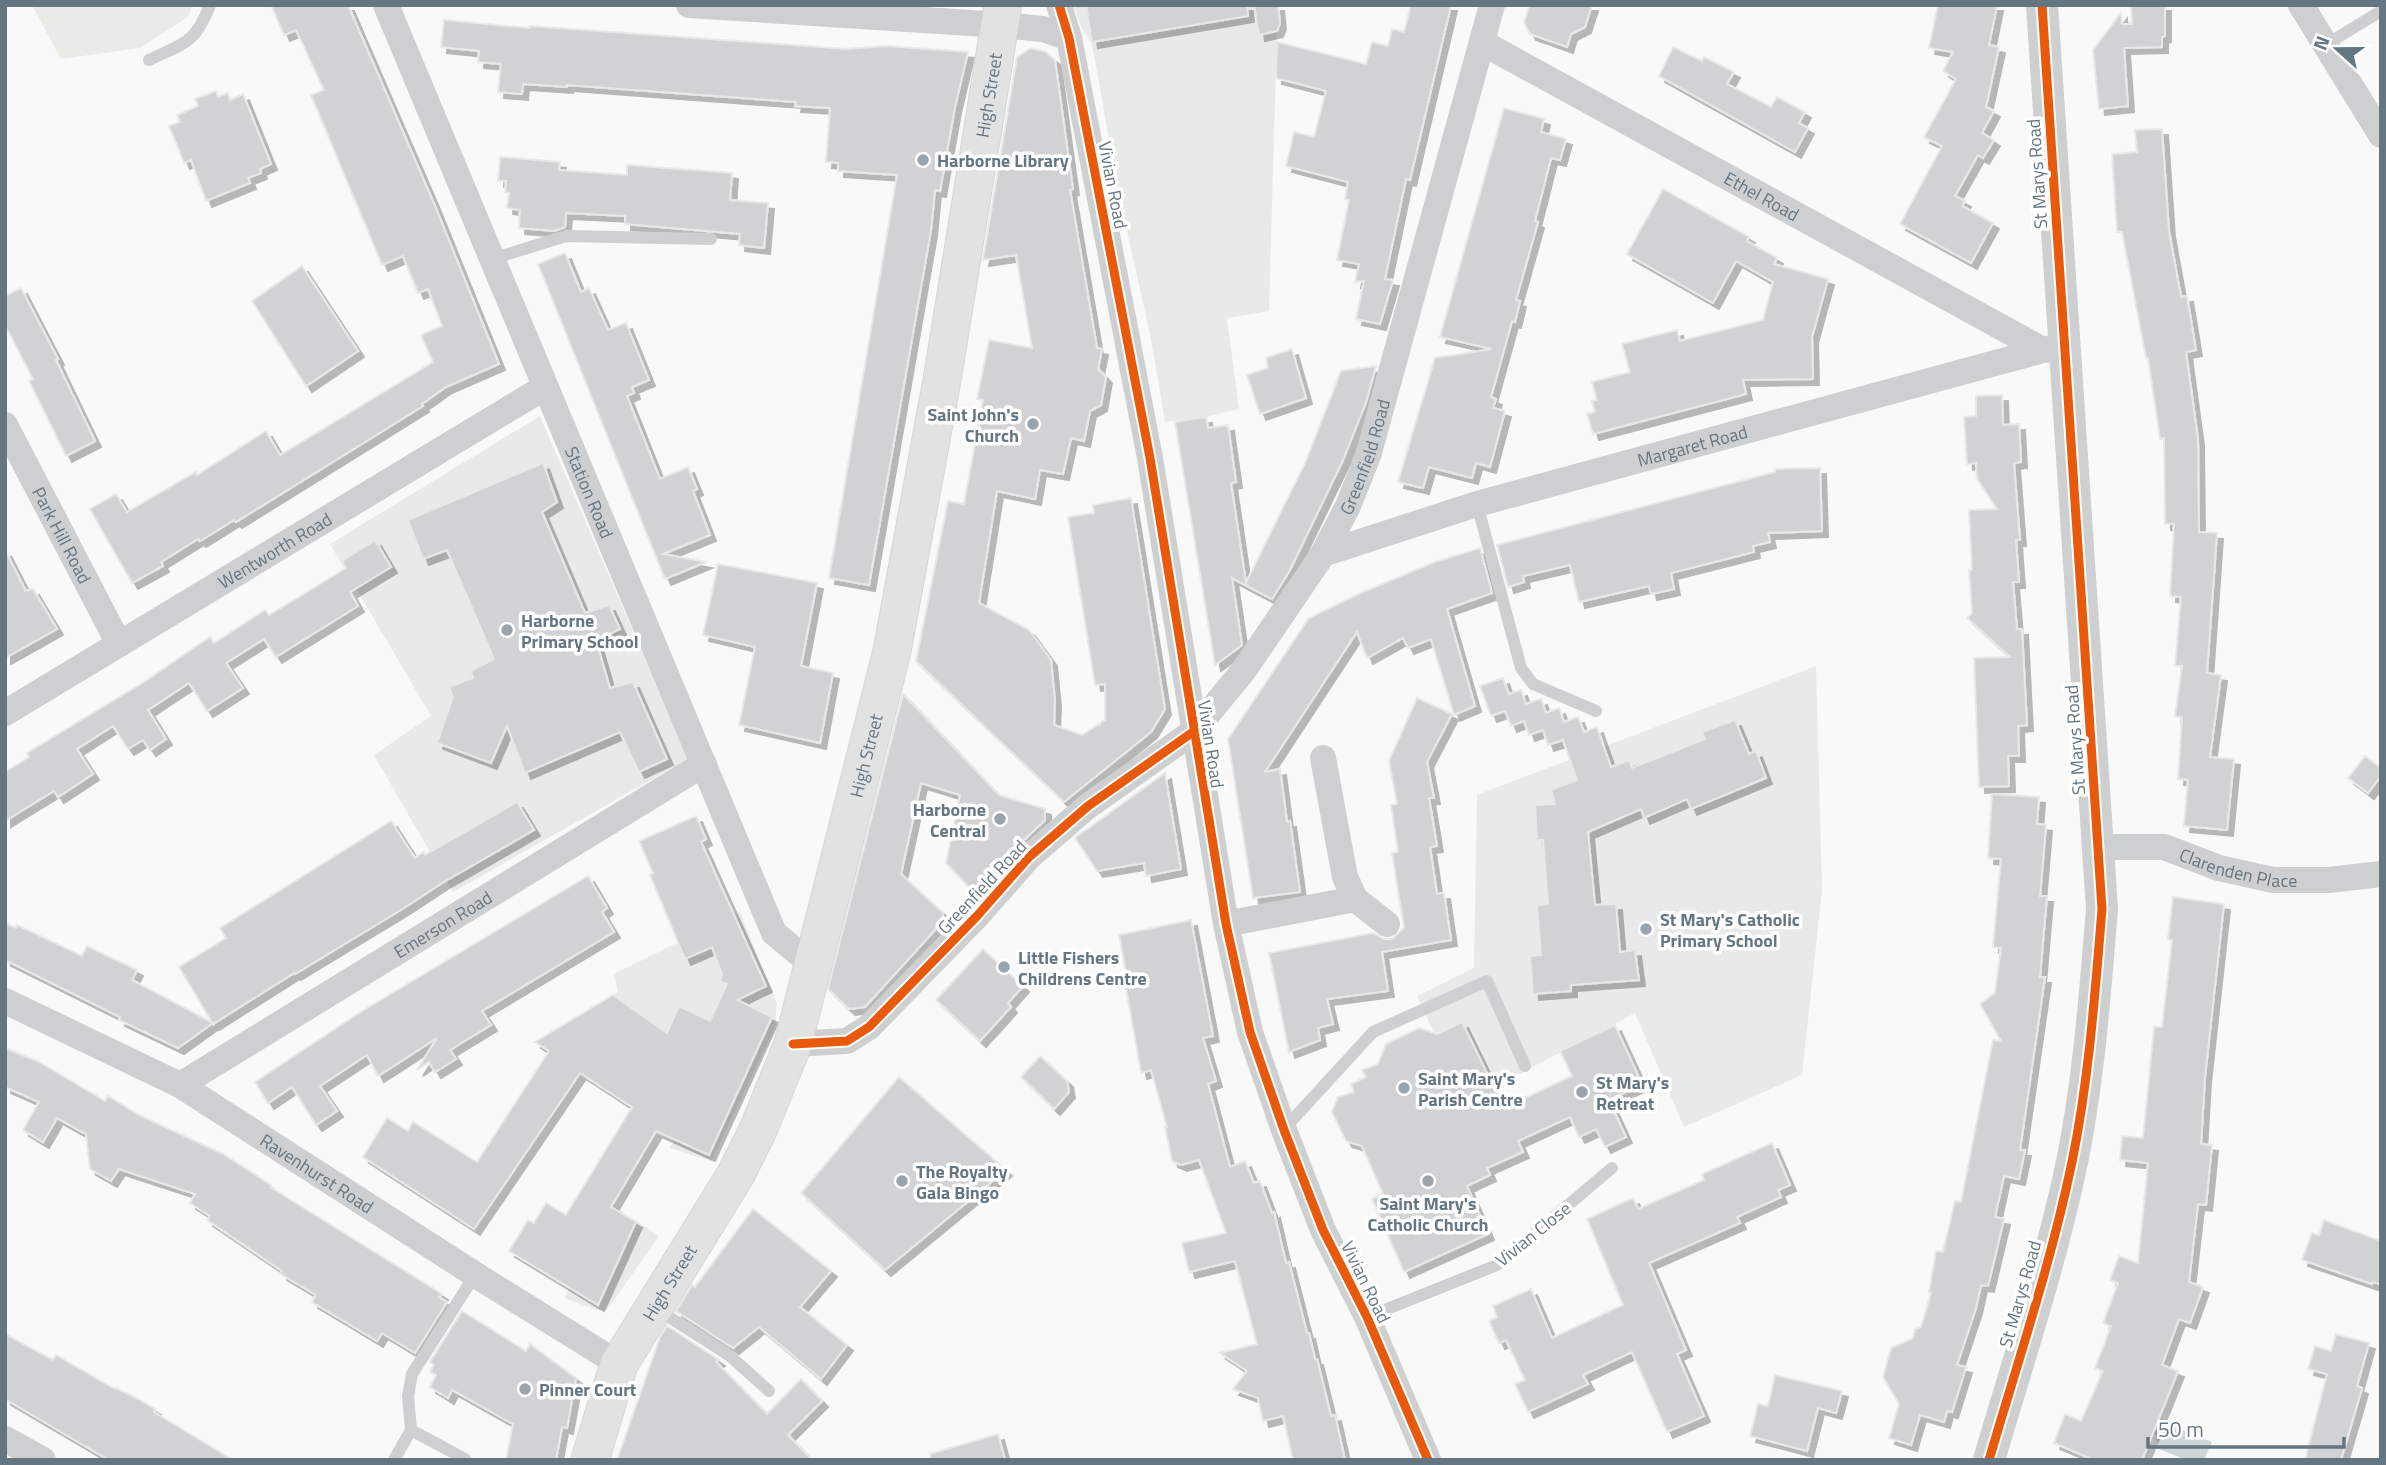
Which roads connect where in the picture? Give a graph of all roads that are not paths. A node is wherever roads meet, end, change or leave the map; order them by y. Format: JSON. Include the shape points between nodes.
{"nodes":[{"id":1,"x":210,"y":5,"type":"edge"},
{"id":2,"x":386,"y":5,"type":"edge"},
{"id":3,"x":690,"y":5,"type":"edge"},
{"id":4,"x":1059,"y":5,"type":"edge"},
{"id":5,"x":1493,"y":5,"type":"edge"},
{"id":6,"x":2042,"y":5,"type":"edge"},
{"id":7,"x":2301,"y":5,"type":"edge"},
{"id":8,"x":702,"y":6,"type":"edge"},
{"id":9,"x":2381,"y":11,"type":"edge"},
{"id":10,"x":1002,"y":15,"type":"edge"},
{"id":11,"x":1069,"y":38,"type":"junction"},
{"id":12,"x":1483,"y":43,"type":"junction"},
{"id":13,"x":2327,"y":44,"type":"junction"},
{"id":14,"x":149,"y":60,"type":"dead end"},
{"id":15,"x":2381,"y":135,"type":"edge"},
{"id":16,"x":711,"y":239,"type":"dead end"},
{"id":17,"x":492,"y":259,"type":"junction"},
{"id":18,"x":2054,"y":348,"type":"junction"},
{"id":19,"x":545,"y":387,"type":"junction"},
{"id":20,"x":5,"y":425,"type":"edge"},
{"id":21,"x":1477,"y":505,"type":"junction"},
{"id":22,"x":1323,"y":554,"type":"junction"},
{"id":23,"x":119,"y":644,"type":"junction"},
{"id":24,"x":1596,"y":711,"type":"dead end"},
{"id":25,"x":5,"y":713,"type":"edge"},
{"id":26,"x":1193,"y":732,"type":"junction"},
{"id":27,"x":1323,"y":758,"type":"dead end"},
{"id":28,"x":704,"y":764,"type":"junction"},
{"id":29,"x":2098,"y":847,"type":"junction"},
{"id":30,"x":2381,"y":874,"type":"edge"},
{"id":31,"x":1355,"y":899,"type":"junction"},
{"id":32,"x":1226,"y":924,"type":"junction"},
{"id":33,"x":1387,"y":924,"type":"dead end"},
{"id":34,"x":813,"y":965,"type":"junction"},
{"id":35,"x":5,"y":1001,"type":"edge"},
{"id":36,"x":793,"y":1044,"type":"junction"},
{"id":37,"x":1525,"y":1066,"type":"dead end"},
{"id":38,"x":180,"y":1084,"type":"junction"},
{"id":39,"x":1284,"y":1130,"type":"junction"},
{"id":40,"x":1612,"y":1168,"type":"dead end"},
{"id":41,"x":475,"y":1275,"type":"junction"},
{"id":42,"x":654,"y":1308,"type":"junction"},
{"id":43,"x":1367,"y":1317,"type":"junction"},
{"id":44,"x":620,"y":1364,"type":"junction"},
{"id":45,"x":769,"y":1391,"type":"dead end"},
{"id":46,"x":411,"y":1430,"type":"junction"},
{"id":47,"x":5,"y":1439,"type":"edge"},
{"id":48,"x":465,"y":1459,"type":"edge"},
{"id":49,"x":43,"y":1460,"type":"edge"},
{"id":50,"x":394,"y":1460,"type":"edge"},
{"id":51,"x":590,"y":1460,"type":"edge"},
{"id":52,"x":1428,"y":1460,"type":"edge"},
{"id":53,"x":1989,"y":1460,"type":"edge"}],
"edges":[{"from":1,"to":14,"type":"lane","via":[[191,40]]},
{"from":2,"to":17,"type":"street","name":"Station Road"},
{"from":3,"to":8,"type":"street"},
{"from":4,"to":11,"type":"street","name":"Vivian Road"},
{"from":5,"to":12,"type":"street","name":"Greenfield Road"},
{"from":6,"to":18,"type":"street","name":"St Marys Road"},
{"from":7,"to":13,"type":"street"},
{"from":8,"to":10,"type":"street"},
{"from":9,"to":13,"type":"lane"},
{"from":10,"to":11,"type":"street"},
{"from":10,"to":34,"type":"main road","name":"High Street","via":[[892,651]]},
{"from":11,"to":26,"type":"street","name":"Vivian Road","via":[[1150,458]]},
{"from":12,"to":18,"type":"street","name":"Ethel Road"},
{"from":12,"to":22,"type":"street","name":"Greenfield Road","via":[[1368,456]]},
{"from":13,"to":15,"type":"street"},
{"from":16,"to":17,"type":"lane","via":[[566,236]]},
{"from":17,"to":19,"type":"street","name":"Station Road"},
{"from":18,"to":21,"type":"street","name":"Margaret Road"},
{"from":18,"to":29,"type":"street","name":"St Marys Road"},
{"from":19,"to":23,"type":"street","name":"Wentworth Road"},
{"from":19,"to":28,"type":"street","name":"Station Road"},
{"from":20,"to":23,"type":"street","name":"Park Hill Road"},
{"from":21,"to":22,"type":"street","name":"Margaret Road"},
{"from":21,"to":24,"type":"lane","via":[[1521,668],[1534,684]]},
{"from":22,"to":26,"type":"street","name":"Greenfield Road","via":[[1244,670]]},
{"from":23,"to":25,"type":"street","name":"Wentworth Road"},
{"from":26,"to":32,"type":"street","name":"Vivian Road"},
{"from":26,"to":36,"type":"street","name":"Greenfield Road","via":[[1088,806],[1029,857],[869,1027],[847,1041]]},
{"from":27,"to":31,"type":"street","via":[[1345,877]]},
{"from":28,"to":34,"type":"street","name":"Station Road","via":[[774,933]]},
{"from":28,"to":38,"type":"street","name":"Emerson Road"},
{"from":29,"to":30,"type":"street","name":"Clarenden Place","via":[[2164,848],[2219,868],[2273,880]]},
{"from":29,"to":53,"type":"street","name":"St Marys Road","via":[[2102,909],[2092,1031],[2072,1162]]},
{"from":31,"to":32,"type":"street"},
{"from":31,"to":33,"type":"street"},
{"from":32,"to":39,"type":"street","name":"Vivian Road","via":[[1250,1032]]},
{"from":34,"to":36,"type":"main road","name":"High Street"},
{"from":35,"to":38,"type":"street","name":"Ravenhurst Road"},
{"from":36,"to":42,"type":"main road","name":"High Street","via":[[741,1163]]},
{"from":37,"to":39,"type":"lane","via":[[1487,981],[1373,1032]]},
{"from":38,"to":41,"type":"street","name":"Ravenhurst Road"},
{"from":39,"to":43,"type":"street","name":"Vivian Road","via":[[1323,1230]]},
{"from":40,"to":43,"type":"lane","name":"Vivian Close","via":[[1497,1265]]},
{"from":41,"to":44,"type":"street","name":"Ravenhurst Road"},
{"from":41,"to":46,"type":"lane","via":[[412,1374],[408,1396]]},
{"from":42,"to":44,"type":"main road","name":"High Street"},
{"from":42,"to":45,"type":"lane","via":[[730,1356]]},
{"from":43,"to":52,"type":"street","name":"Vivian Road"},
{"from":44,"to":51,"type":"main road","name":"High Street"},
{"from":46,"to":48,"type":"lane"},
{"from":46,"to":50,"type":"lane"},
{"from":47,"to":49,"type":"street"}]}
